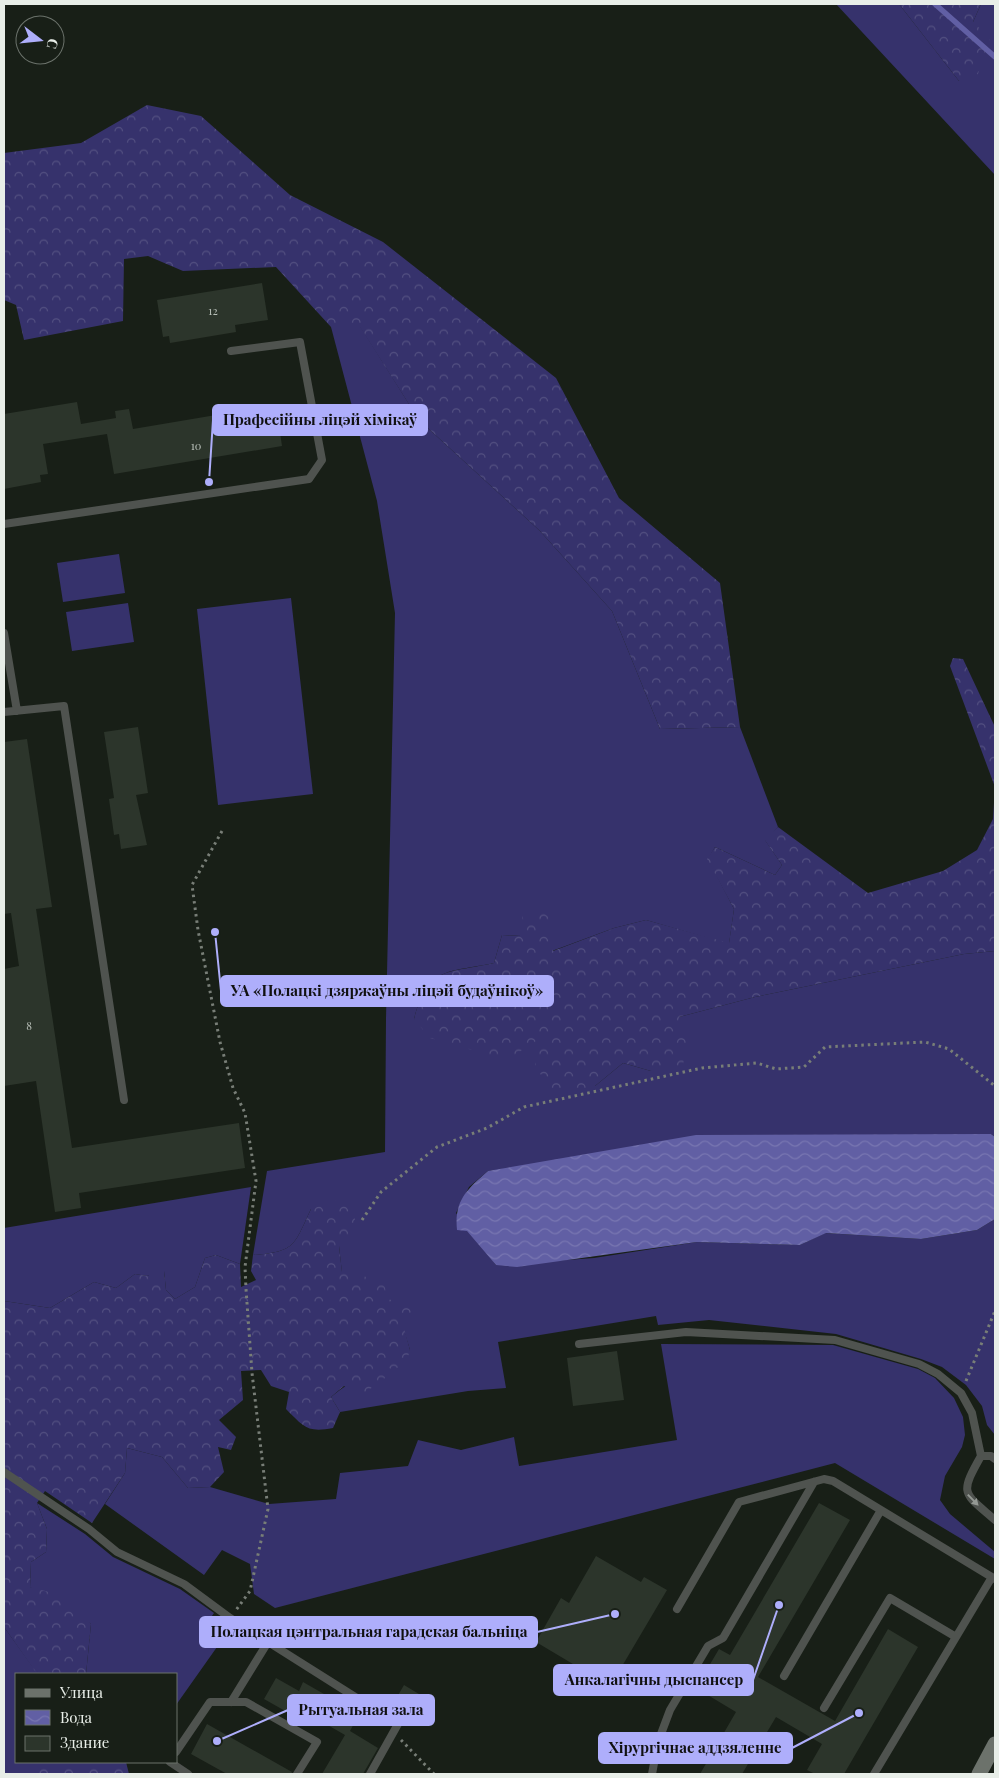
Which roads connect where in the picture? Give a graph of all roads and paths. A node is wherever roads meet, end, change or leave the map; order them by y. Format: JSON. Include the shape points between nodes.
{"nodes":[{"id":1,"x":231,"y":351,"type":"dead end"},
{"id":2,"x":4,"y":524,"type":"edge"},
{"id":3,"x":4,"y":633,"type":"edge"},
{"id":4,"x":17,"y":711,"type":"junction"},
{"id":5,"x":4,"y":712,"type":"edge"},
{"id":6,"x":222,"y":831,"type":"dead end"},
{"id":7,"x":995,"y":1086,"type":"edge"},
{"id":8,"x":124,"y":1100,"type":"dead end"},
{"id":9,"x":362,"y":1220,"type":"dead end"},
{"id":10,"x":995,"y":1311,"type":"edge"},
{"id":11,"x":579,"y":1344,"type":"dead end"},
{"id":12,"x":961,"y":1393,"type":"junction"},
{"id":13,"x":981,"y":1456,"type":"junction"},
{"id":14,"x":995,"y":1459,"type":"edge"},
{"id":15,"x":4,"y":1472,"type":"edge"},
{"id":16,"x":814,"y":1482,"type":"junction"},
{"id":17,"x":881,"y":1510,"type":"junction"},
{"id":18,"x":995,"y":1520,"type":"edge"},
{"id":19,"x":993,"y":1578,"type":"edge"},
{"id":20,"x":676,"y":1609,"type":"dead end"},
{"id":21,"x":230,"y":1618,"type":"junction"},
{"id":22,"x":956,"y":1637,"type":"junction"},
{"id":23,"x":268,"y":1642,"type":"junction"},
{"id":24,"x":784,"y":1676,"type":"dead end"},
{"id":25,"x":231,"y":1702,"type":"junction"},
{"id":26,"x":824,"y":1708,"type":"dead end"},
{"id":27,"x":394,"y":1732,"type":"junction"},
{"id":28,"x":995,"y":1744,"type":"edge"},
{"id":29,"x":178,"y":1749,"type":"edge"},
{"id":30,"x":172,"y":1763,"type":"edge"},
{"id":31,"x":188,"y":1774,"type":"edge"},
{"id":32,"x":297,"y":1774,"type":"edge"},
{"id":33,"x":370,"y":1774,"type":"edge"},
{"id":34,"x":434,"y":1774,"type":"edge"},
{"id":35,"x":652,"y":1774,"type":"edge"},
{"id":36,"x":874,"y":1774,"type":"edge"},
{"id":37,"x":979,"y":1774,"type":"edge"}],
"edges":[{"from":1,"to":2,"type":"lane","via":[[300,342],[322,460],[308,479]]},
{"from":3,"to":4,"type":"lane"},
{"from":4,"to":5,"type":"lane"},
{"from":4,"to":8,"type":"lane","via":[[64,706]]},
{"from":6,"to":21,"type":"path","via":[[192,884],[220,1042],[233,1088],[245,1113],[256,1181],[245,1267],[252,1373],[268,1509],[250,1591]]},
{"from":7,"to":9,"type":"path","via":[[949,1049],[925,1042],[825,1047],[804,1067],[776,1069],[757,1063],[702,1068],[524,1107],[487,1128],[437,1147],[381,1192]]},
{"from":10,"to":12,"type":"path"},
{"from":11,"to":12,"type":"lane","via":[[686,1332],[835,1340],[919,1364],[938,1374]]},
{"from":12,"to":13,"type":"lane","via":[[972,1413]]},
{"from":13,"to":14,"type":"lane"},
{"from":13,"to":18,"type":"lane","one_way":true,"via":[[966,1490]]},
{"from":15,"to":21,"type":"lane","via":[[89,1529],[117,1552],[184,1584]]},
{"from":16,"to":17,"type":"lane","via":[[832,1481]]},
{"from":16,"to":20,"type":"lane","via":[[738,1502]]},
{"from":16,"to":35,"type":"lane","via":[[723,1638],[708,1646],[670,1710],[658,1742]]},
{"from":17,"to":19,"type":"lane"},
{"from":17,"to":24,"type":"lane"},
{"from":19,"to":22,"type":"lane"},
{"from":21,"to":23,"type":"lane"},
{"from":22,"to":26,"type":"lane","via":[[890,1598]]},
{"from":22,"to":36,"type":"lane"},
{"from":23,"to":25,"type":"lane"},
{"from":23,"to":27,"type":"lane","via":[[398,1724]]},
{"from":25,"to":29,"type":"lane","via":[[210,1702]]},
{"from":25,"to":32,"type":"lane","via":[[246,1702],[317,1742]]},
{"from":27,"to":33,"type":"lane"},
{"from":27,"to":34,"type":"path"},
{"from":28,"to":37,"type":"main road"},
{"from":30,"to":31,"type":"lane"}]}
